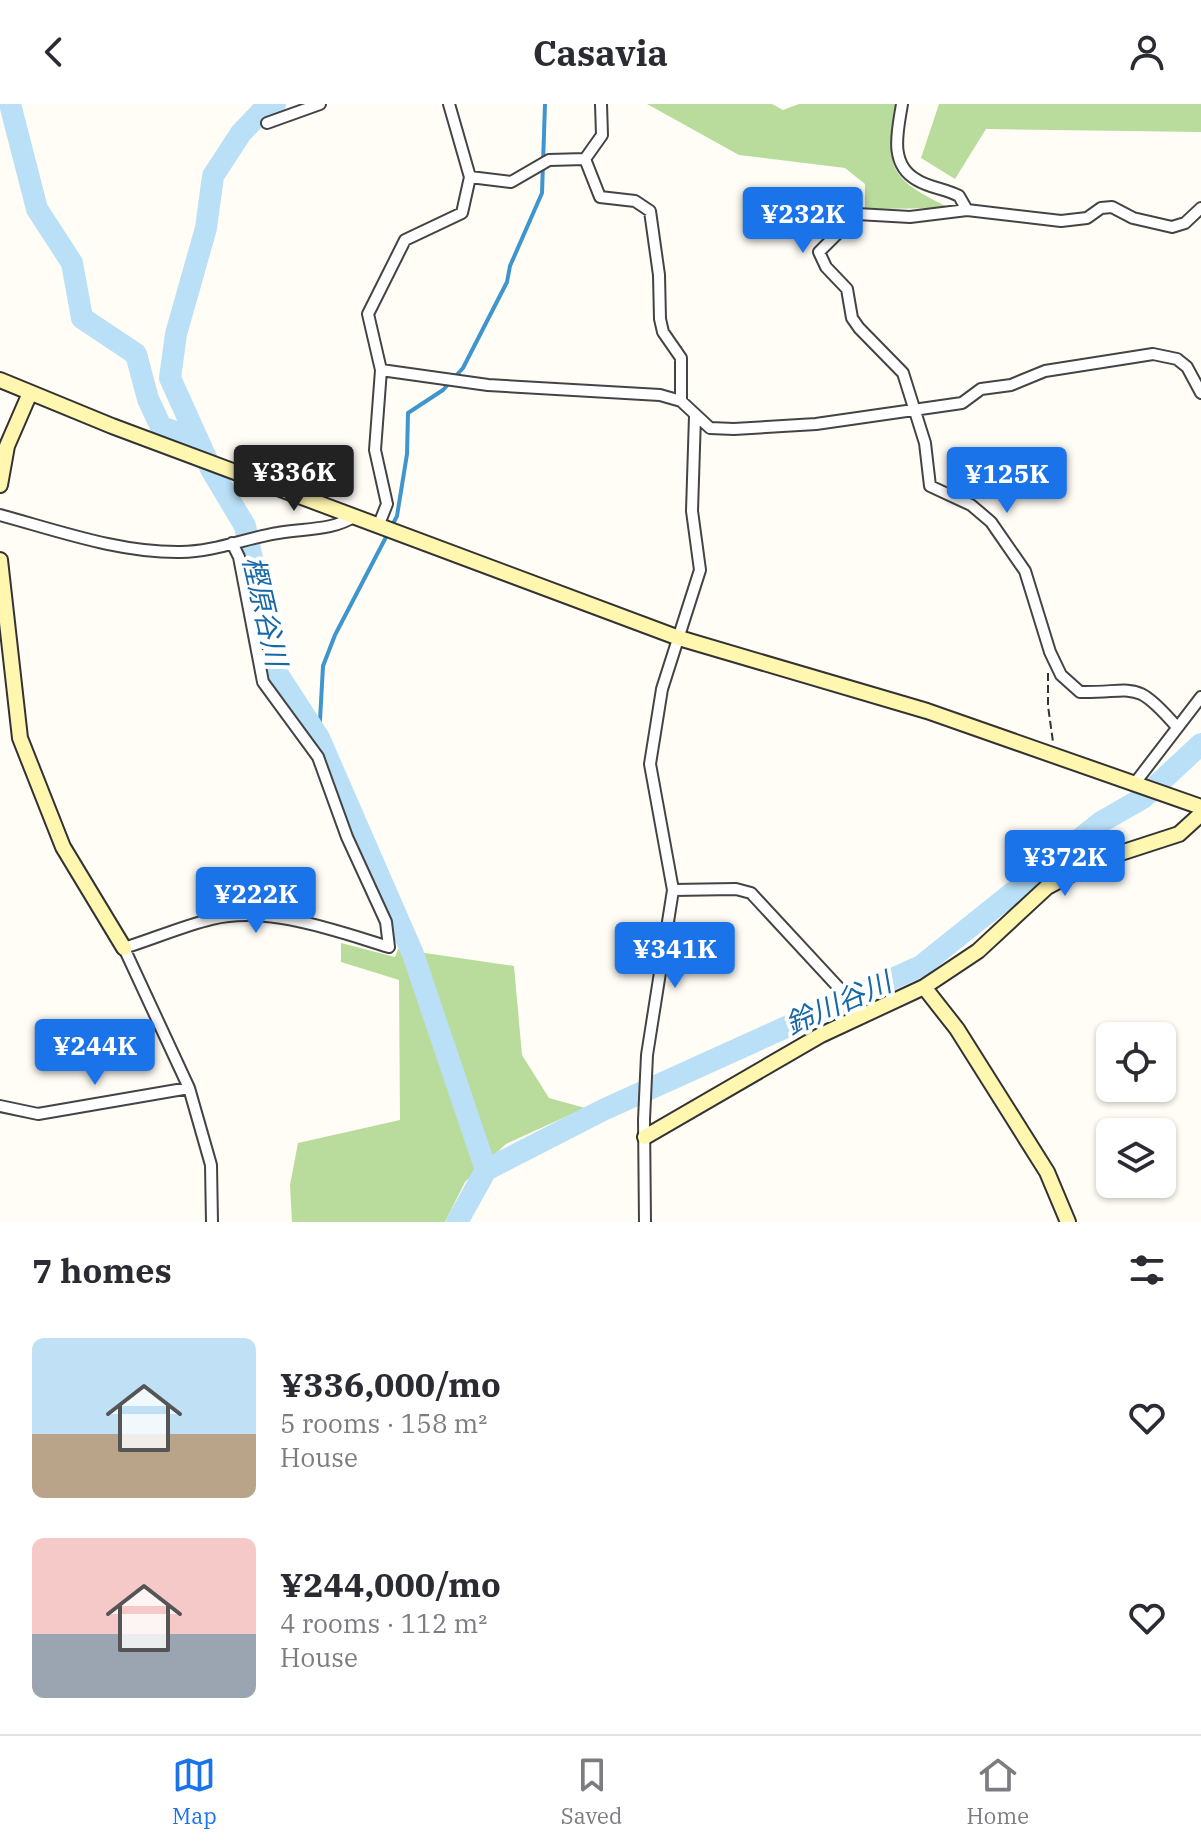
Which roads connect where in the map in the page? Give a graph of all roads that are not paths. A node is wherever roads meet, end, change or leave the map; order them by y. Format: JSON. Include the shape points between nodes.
{"nodes":[{"id":1,"x":320,"y":104,"type":"edge"},
{"id":2,"x":449,"y":104,"type":"edge"},
{"id":3,"x":601,"y":104,"type":"edge"},
{"id":4,"x":902,"y":104,"type":"edge"},
{"id":5,"x":267,"y":123,"type":"dead end"},
{"id":6,"x":585,"y":159,"type":"junction"},
{"id":7,"x":470,"y":177,"type":"junction"},
{"id":8,"x":1201,"y":208,"type":"edge"},
{"id":9,"x":967,"y":210,"type":"junction"},
{"id":10,"x":381,"y":370,"type":"junction"},
{"id":11,"x":0,"y":380,"type":"edge"},
{"id":12,"x":30,"y":393,"type":"junction"},
{"id":13,"x":1201,"y":393,"type":"edge"},
{"id":14,"x":681,"y":401,"type":"junction"},
{"id":15,"x":914,"y":411,"type":"junction"},
{"id":16,"x":695,"y":416,"type":"junction"},
{"id":17,"x":0,"y":485,"type":"edge"},
{"id":18,"x":0,"y":515,"type":"edge"},
{"id":19,"x":355,"y":516,"type":"junction"},
{"id":20,"x":386,"y":527,"type":"junction"},
{"id":21,"x":235,"y":542,"type":"junction"},
{"id":22,"x":0,"y":560,"type":"edge"},
{"id":23,"x":679,"y":638,"type":"junction"},
{"id":24,"x":1201,"y":697,"type":"edge"},
{"id":25,"x":1176,"y":726,"type":"junction"},
{"id":26,"x":1138,"y":784,"type":"junction"},
{"id":27,"x":1201,"y":807,"type":"edge"},
{"id":28,"x":1201,"y":814,"type":"edge"},
{"id":29,"x":673,"y":890,"type":"junction"},
{"id":30,"x":124,"y":948,"type":"junction"},
{"id":31,"x":924,"y":987,"type":"junction"},
{"id":32,"x":861,"y":1011,"type":"junction"},
{"id":33,"x":189,"y":1088,"type":"junction"},
{"id":34,"x":0,"y":1106,"type":"edge"},
{"id":35,"x":645,"y":1137,"type":"junction"},
{"id":36,"x":212,"y":1222,"type":"edge"},
{"id":37,"x":645,"y":1222,"type":"edge"},
{"id":38,"x":1068,"y":1222,"type":"edge"}],
"edges":[{"from":1,"to":5,"type":"street"},
{"from":2,"to":7,"type":"street"},
{"from":3,"to":6,"type":"street","via":[[602,135]]},
{"from":4,"to":9,"type":"street","via":[[897,156],[904,168],[916,180],[959,196]]},
{"from":6,"to":7,"type":"street","via":[[544,163],[511,182]]},
{"from":6,"to":14,"type":"street","via":[[600,197],[635,201],[650,211],[660,319],[681,358]]},
{"from":7,"to":10,"type":"street","via":[[462,213],[405,240],[370,303]]},
{"from":8,"to":9,"type":"street","via":[[1172,227],[1112,207],[1061,221]]},
{"from":9,"to":15,"type":"street","via":[[910,217],[857,214],[819,252],[847,289],[852,318],[903,373]]},
{"from":10,"to":14,"type":"street"},
{"from":10,"to":20,"type":"street","via":[[375,450],[387,504]]},
{"from":11,"to":12,"type":"street"},
{"from":12,"to":17,"type":"street","via":[[7,446]]},
{"from":12,"to":19,"type":"street"},
{"from":13,"to":15,"type":"street","via":[[1187,367],[1153,354],[1045,371],[1011,385],[981,389],[962,403]]},
{"from":14,"to":16,"type":"street"},
{"from":15,"to":16,"type":"street","via":[[734,429],[710,428]]},
{"from":15,"to":25,"type":"street","via":[[925,443],[930,486],[971,505],[991,522],[1025,571],[1061,675],[1080,692],[1126,688],[1145,693]]},
{"from":16,"to":23,"type":"street","via":[[692,511],[700,570]]},
{"from":18,"to":21,"type":"street","via":[[114,546],[180,553]]},
{"from":19,"to":20,"type":"street"},
{"from":19,"to":21,"type":"street","via":[[328,527]]},
{"from":20,"to":23,"type":"street"},
{"from":21,"to":30,"type":"street","via":[[263,682],[318,757],[386,922],[389,947],[298,920],[242,917],[215,918]]},
{"from":22,"to":30,"type":"street","via":[[20,738],[63,847]]},
{"from":23,"to":26,"type":"street","via":[[927,711]]},
{"from":23,"to":29,"type":"street","via":[[662,689],[650,764]]},
{"from":24,"to":25,"type":"street"},
{"from":25,"to":26,"type":"street"},
{"from":26,"to":27,"type":"street"},
{"from":28,"to":31,"type":"street","via":[[1179,834],[1096,861],[1047,887],[978,951]]},
{"from":29,"to":32,"type":"street","via":[[751,893]]},
{"from":29,"to":35,"type":"street","via":[[645,1085]]},
{"from":30,"to":33,"type":"street"},
{"from":31,"to":32,"type":"street"},
{"from":31,"to":38,"type":"street","via":[[957,1029],[1047,1172]]},
{"from":32,"to":35,"type":"street"},
{"from":33,"to":34,"type":"street","via":[[38,1114]]},
{"from":33,"to":36,"type":"street","via":[[211,1165]]},
{"from":35,"to":37,"type":"street"}]}
